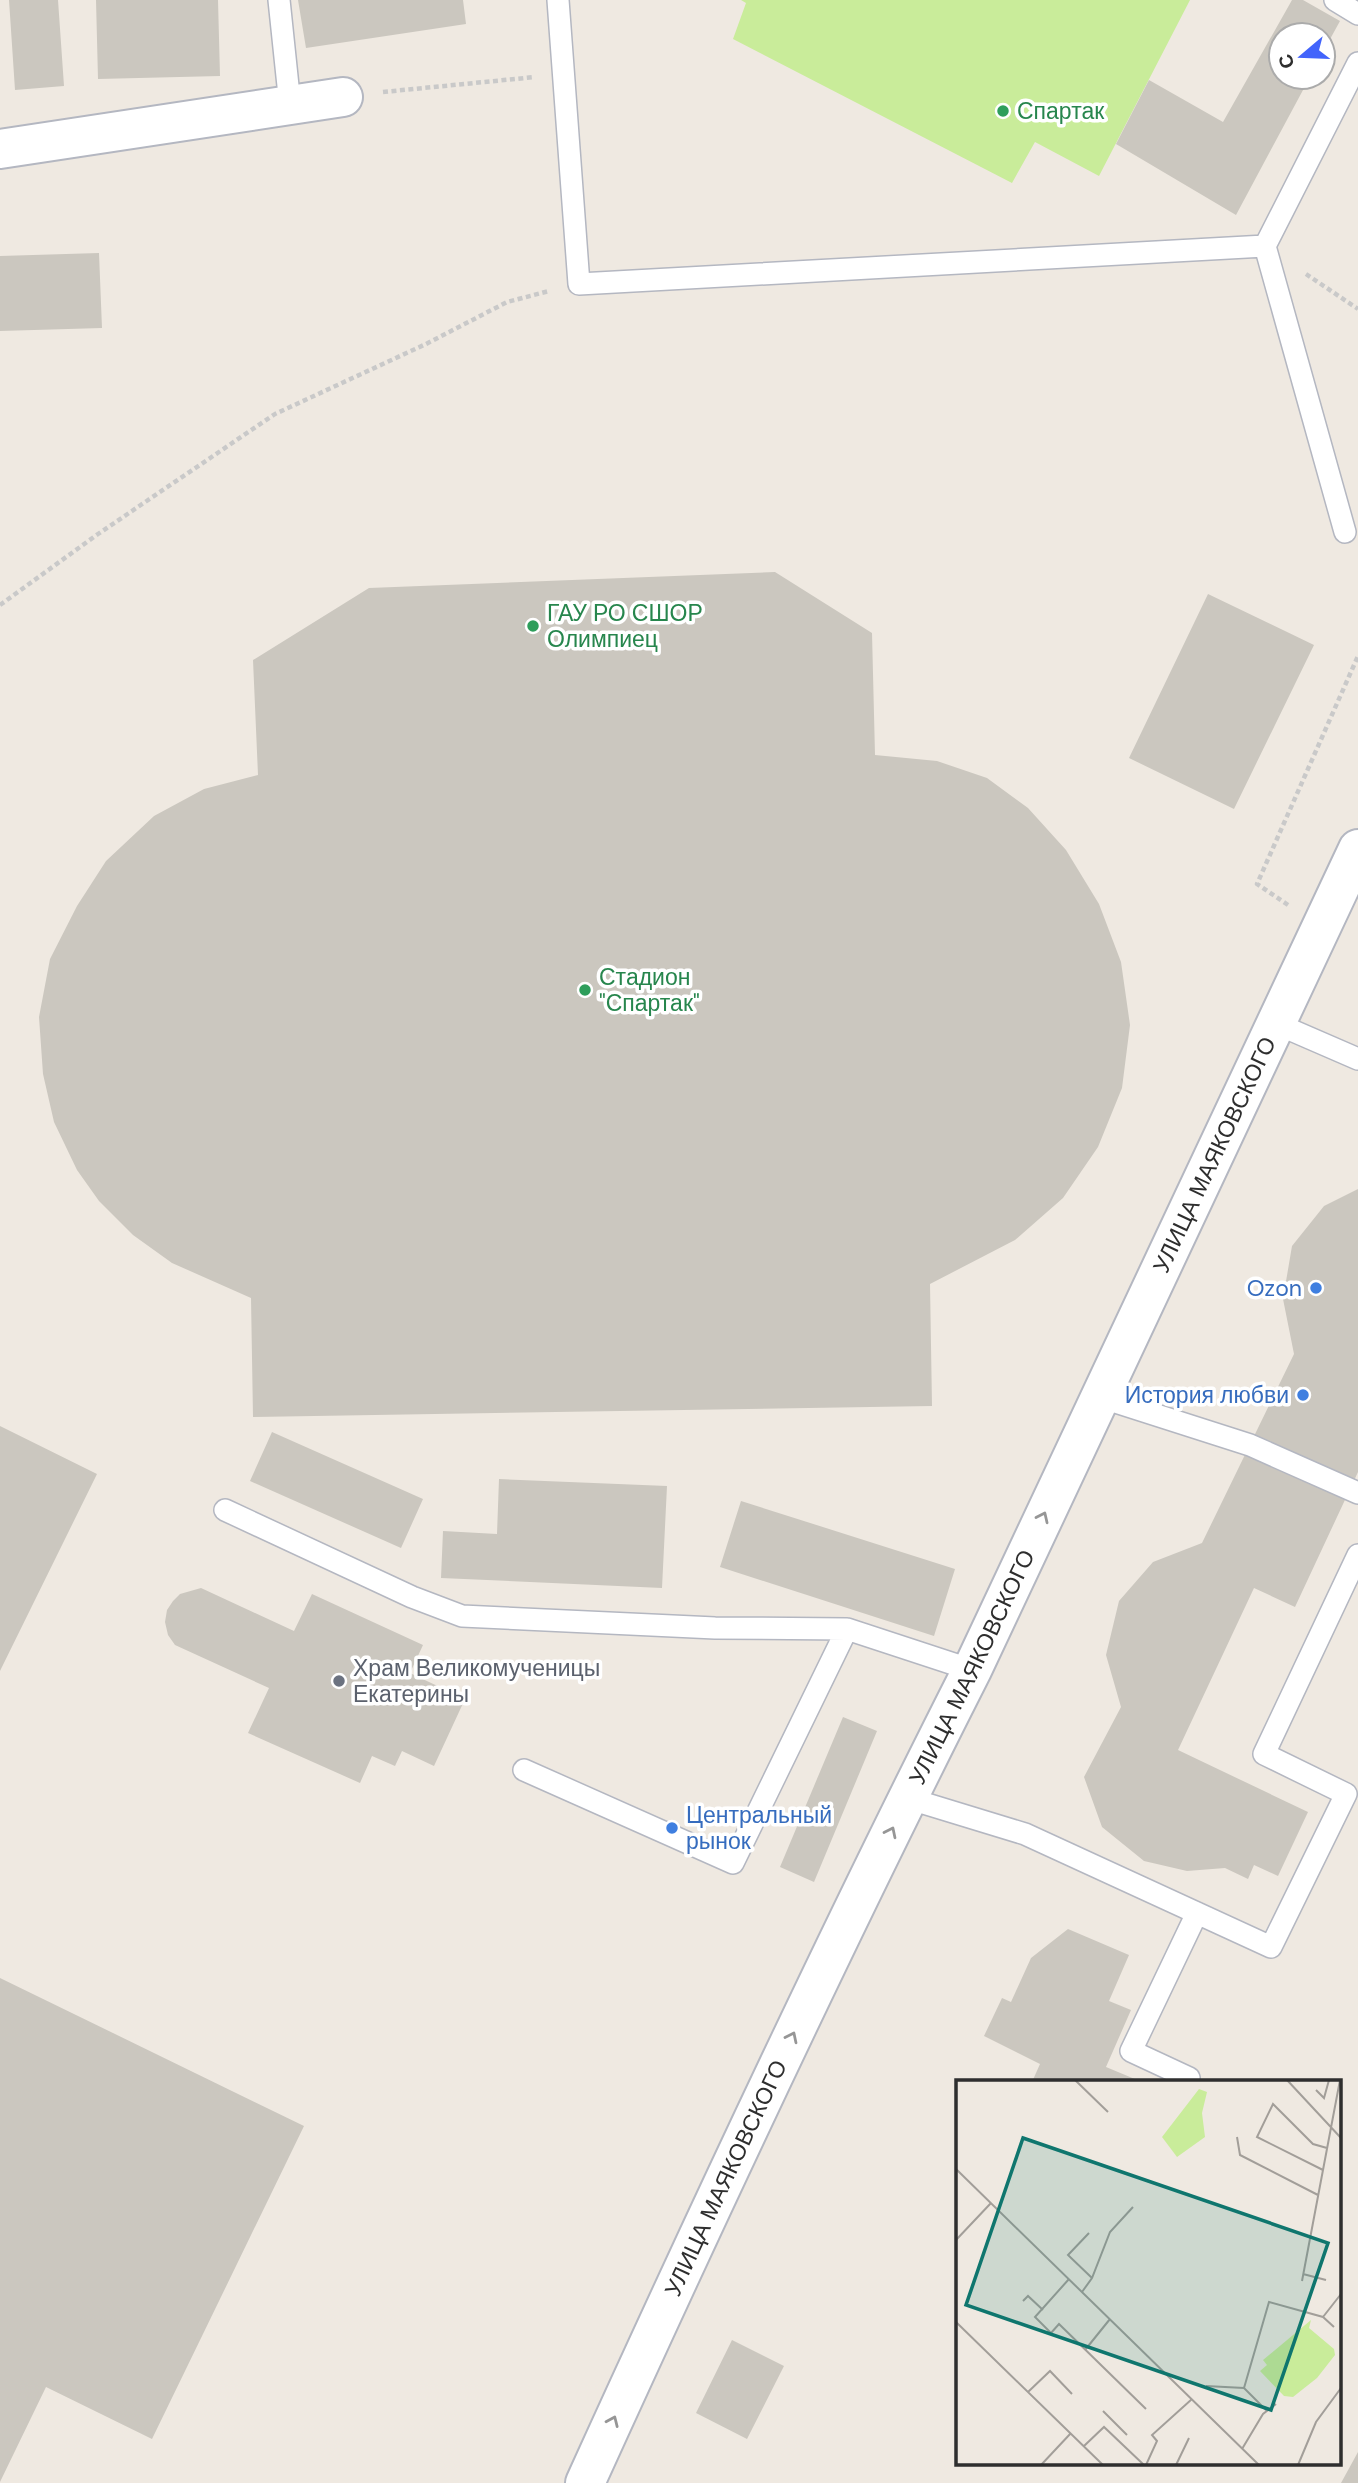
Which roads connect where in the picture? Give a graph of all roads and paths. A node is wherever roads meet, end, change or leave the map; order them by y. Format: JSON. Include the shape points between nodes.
{"nodes":[{"id":1,"x":279,"y":0,"type":"edge"},
{"id":2,"x":558,"y":0,"type":"edge"},
{"id":3,"x":1335,"y":0,"type":"edge"},
{"id":4,"x":1358,"y":14,"type":"edge"},
{"id":5,"x":1358,"y":63,"type":"edge"},
{"id":6,"x":564,"y":74,"type":"junction"},
{"id":7,"x":383,"y":92,"type":"dead end"},
{"id":8,"x":343,"y":97,"type":"dead end"},
{"id":9,"x":290,"y":105,"type":"junction"},
{"id":10,"x":0,"y":149,"type":"edge"},
{"id":11,"x":1265,"y":246,"type":"junction"},
{"id":12,"x":579,"y":284,"type":"junction"},
{"id":13,"x":1358,"y":309,"type":"edge"},
{"id":14,"x":1345,"y":532,"type":"dead end"},
{"id":15,"x":0,"y":605,"type":"edge"},
{"id":16,"x":1358,"y":656,"type":"edge"},
{"id":17,"x":1358,"y":849,"type":"edge"},
{"id":18,"x":1294,"y":910,"type":"dead end"},
{"id":19,"x":1275,"y":1023,"type":"junction"},
{"id":20,"x":1358,"y":1059,"type":"edge"},
{"id":21,"x":1100,"y":1397,"type":"junction"},
{"id":22,"x":1358,"y":1493,"type":"edge"},
{"id":23,"x":225,"y":1510,"type":"dead end"},
{"id":24,"x":1358,"y":1555,"type":"edge"},
{"id":25,"x":847,"y":1629,"type":"junction"},
{"id":26,"x":972,"y":1670,"type":"junction"},
{"id":27,"x":524,"y":1770,"type":"dead end"},
{"id":28,"x":907,"y":1798,"type":"junction"},
{"id":29,"x":1197,"y":1913,"type":"junction"},
{"id":30,"x":1189,"y":2078,"type":"dead end"},
{"id":31,"x":585,"y":2483,"type":"edge"}],
"edges":[{"from":1,"to":9,"type":"lane"},
{"from":2,"to":6,"type":"lane"},
{"from":3,"to":4,"type":"lane"},
{"from":5,"to":11,"type":"lane"},
{"from":6,"to":7,"type":"path"},
{"from":6,"to":12,"type":"lane"},
{"from":8,"to":9,"type":"street"},
{"from":9,"to":10,"type":"street"},
{"from":11,"to":12,"type":"lane"},
{"from":11,"to":13,"type":"path"},
{"from":11,"to":14,"type":"lane"},
{"from":12,"to":15,"type":"path","via":[[508,302],[275,414]]},
{"from":16,"to":18,"type":"path","via":[[1257,884]]},
{"from":17,"to":19,"type":"street","name":"УЛИЦА МАЯКОВСКОГО"},
{"from":19,"to":20,"type":"lane"},
{"from":19,"to":21,"type":"street","name":"УЛИЦА МАЯКОВСКОГО"},
{"from":21,"to":22,"type":"lane","via":[[1250,1445]]},
{"from":26,"to":21,"type":"street","name":"УЛИЦА МАЯКОВСКОГО","one_way":true},
{"from":23,"to":25,"type":"lane","via":[[462,1616],[715,1629]]},
{"from":24,"to":29,"type":"lane","via":[[1264,1754],[1346,1794],[1271,1947]]},
{"from":25,"to":26,"type":"lane"},
{"from":25,"to":27,"type":"lane","via":[[733,1863]]},
{"from":26,"to":28,"type":"street","name":"УЛИЦА МАЯКОВСКОГО"},
{"from":28,"to":29,"type":"lane","via":[[1025,1834]]},
{"from":31,"to":28,"type":"street","name":"УЛИЦА МАЯКОВСКОГО","one_way":true,"via":[[692,2246]]},
{"from":29,"to":30,"type":"lane","via":[[1131,2051]]}]}
